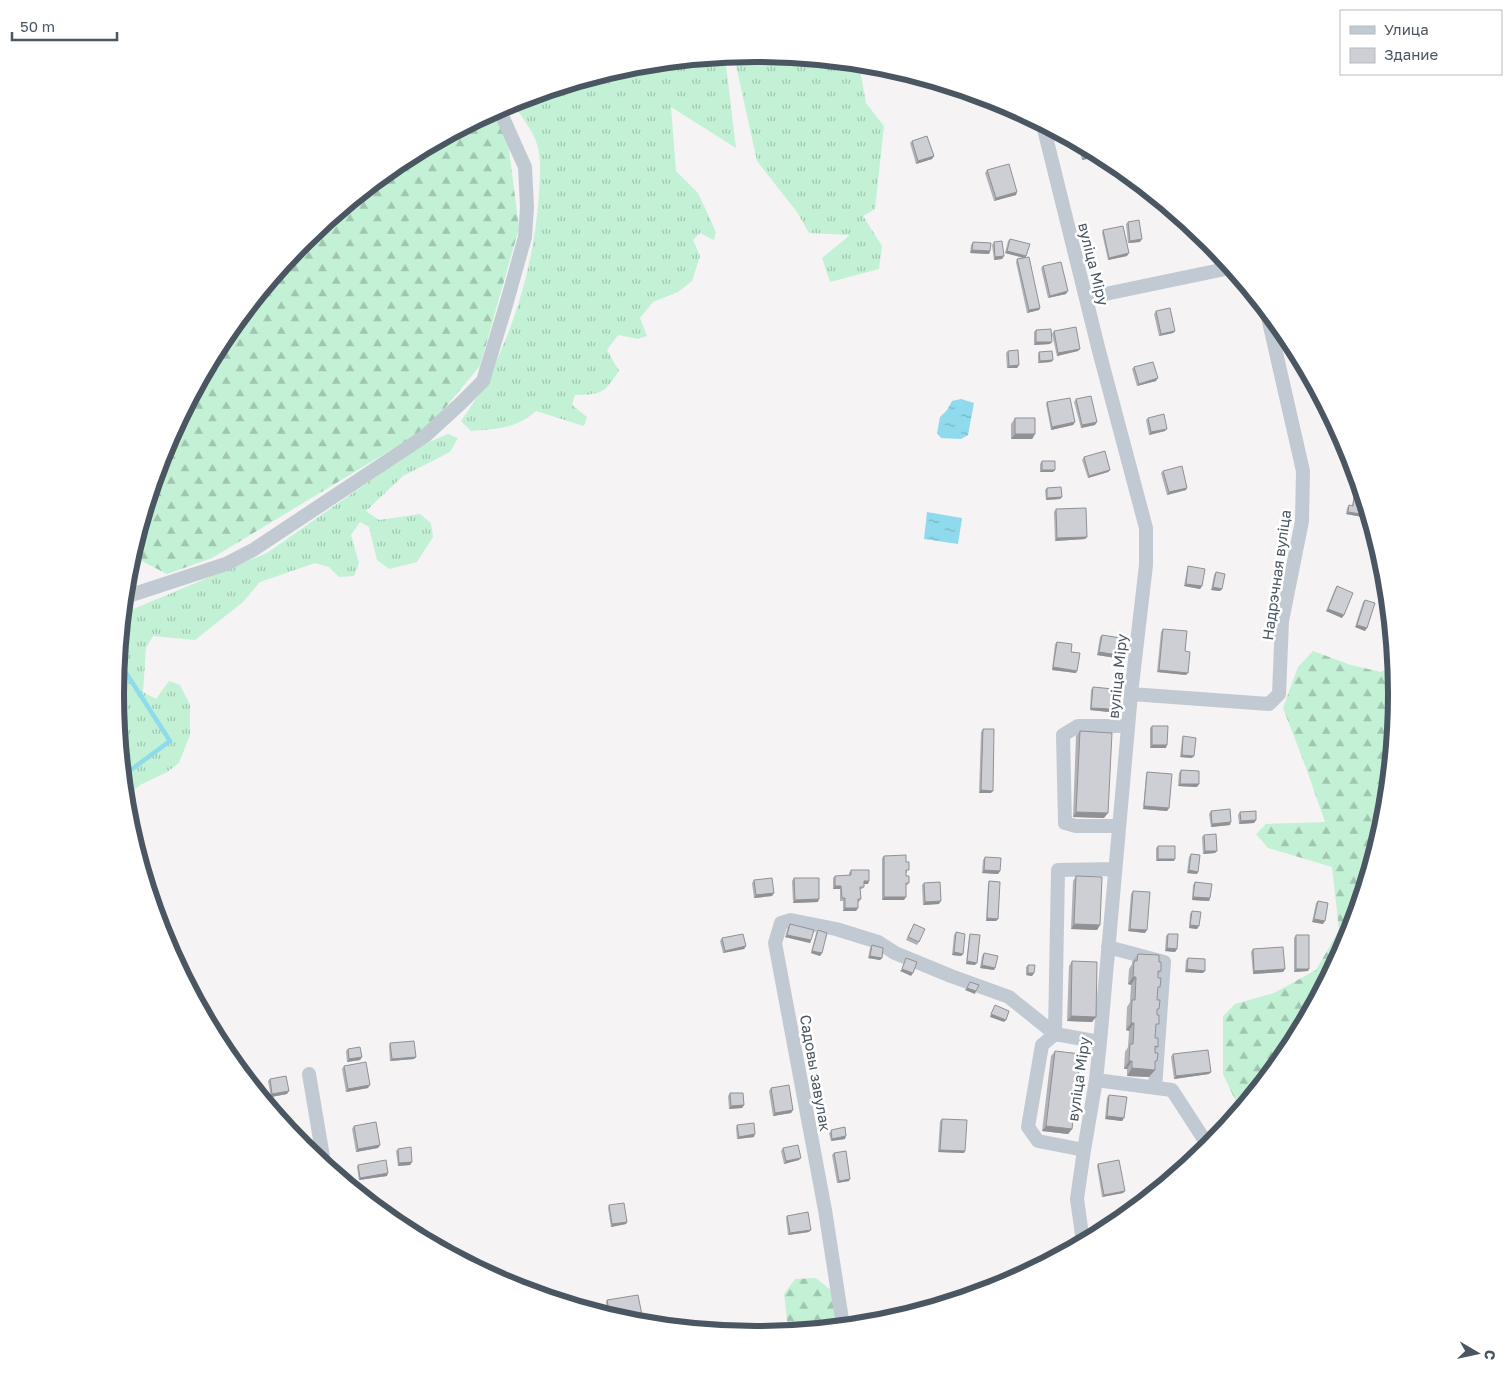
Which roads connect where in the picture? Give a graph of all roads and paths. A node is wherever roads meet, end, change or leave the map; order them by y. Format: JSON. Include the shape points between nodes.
{"nodes":[{"id":1,"x":502,"y":116,"type":"edge"},
{"id":2,"x":1045,"y":133,"type":"edge"},
{"id":3,"x":1223,"y":269,"type":"edge"},
{"id":4,"x":1086,"y":298,"type":"junction"},
{"id":5,"x":1271,"y":329,"type":"edge"},
{"id":6,"x":133,"y":594,"type":"edge"},
{"id":7,"x":1131,"y":694,"type":"junction"},
{"id":8,"x":1128,"y":726,"type":"junction"},
{"id":9,"x":1119,"y":826,"type":"junction"},
{"id":10,"x":1115,"y":869,"type":"junction"},
{"id":11,"x":1108,"y":947,"type":"junction"},
{"id":12,"x":1055,"y":1034,"type":"junction"},
{"id":13,"x":1100,"y":1042,"type":"junction"},
{"id":14,"x":309,"y":1074,"type":"dead end"},
{"id":15,"x":1096,"y":1080,"type":"junction"},
{"id":16,"x":1155,"y":1088,"type":"junction"},
{"id":17,"x":1204,"y":1140,"type":"edge"},
{"id":18,"x":1084,"y":1150,"type":"junction"},
{"id":19,"x":322,"y":1153,"type":"edge"},
{"id":20,"x":1082,"y":1235,"type":"edge"},
{"id":21,"x":842,"y":1319,"type":"edge"}],
"edges":[{"from":1,"to":6,"type":"street","via":[[525,167],[525,237],[483,381],[425,436],[253,550],[226,564]]},
{"from":2,"to":4,"type":"street","name":"вуліца Міру"},
{"from":3,"to":4,"type":"street"},
{"from":4,"to":7,"type":"street","name":"вуліца Міру","via":[[1146,528],[1146,565]]},
{"from":5,"to":7,"type":"street","name":"Надрэчная вуліца","via":[[1303,471],[1302,521],[1282,621],[1279,694],[1269,704]]},
{"from":7,"to":8,"type":"street","name":"вуліца Міру"},
{"from":8,"to":9,"type":"street","name":"вуліца Міру"},
{"from":8,"to":9,"type":"street","via":[[1078,726],[1063,735],[1065,823]]},
{"from":9,"to":10,"type":"street","name":"вуліца Міру"},
{"from":10,"to":11,"type":"street","name":"вуліца Міру"},
{"from":10,"to":12,"type":"street","via":[[1058,870]]},
{"from":11,"to":13,"type":"street","name":"вуліца Міру"},
{"from":11,"to":16,"type":"street","via":[[1164,962]]},
{"from":12,"to":13,"type":"street"},
{"from":12,"to":18,"type":"street","via":[[1042,1045],[1028,1126],[1038,1141]]},
{"from":12,"to":21,"type":"street","name":"Садовы завулак","via":[[1008,997],[895,953],[878,942],[836,929],[791,920],[781,922],[775,943]]},
{"from":13,"to":15,"type":"street","name":"вуліца Міру"},
{"from":14,"to":19,"type":"street"},
{"from":15,"to":16,"type":"street"},
{"from":15,"to":18,"type":"street","name":"вуліца Міру"},
{"from":16,"to":17,"type":"street","via":[[1172,1090]]},
{"from":18,"to":20,"type":"street","name":"вуліца Міру","via":[[1077,1199]]}]}
